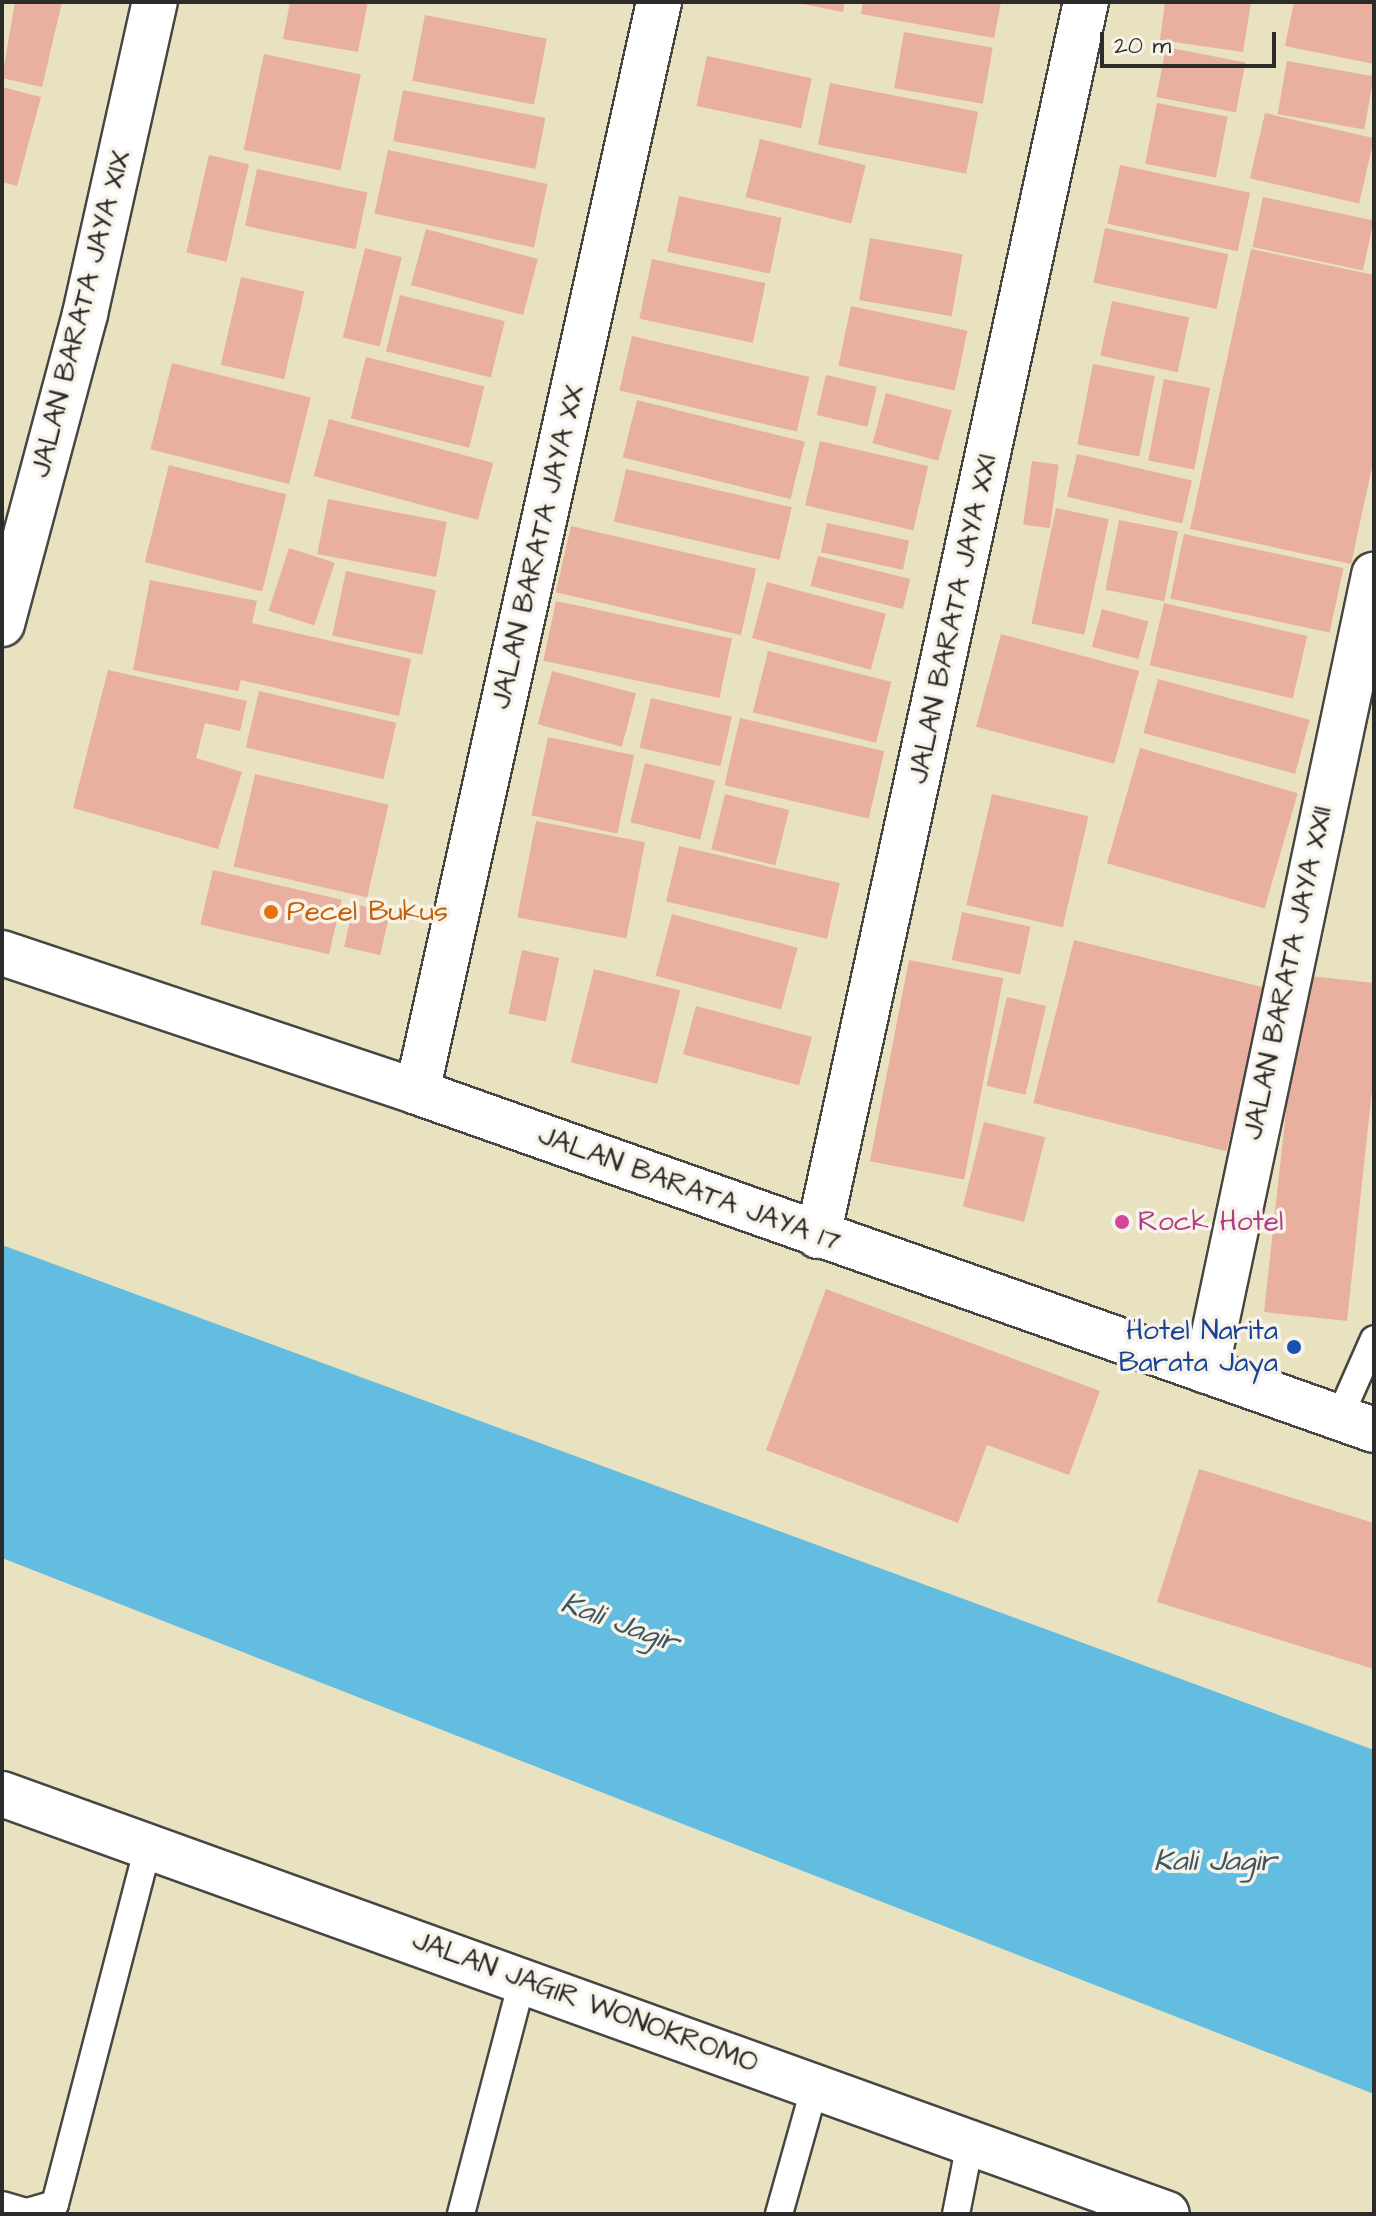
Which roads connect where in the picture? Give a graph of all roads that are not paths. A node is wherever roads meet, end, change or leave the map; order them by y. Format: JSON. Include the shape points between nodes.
{"nodes":[{"id":1,"x":155,"y":2,"type":"edge"},
{"id":2,"x":659,"y":2,"type":"edge"},
{"id":3,"x":1086,"y":2,"type":"edge"},
{"id":4,"x":1374,"y":575,"type":"edge"},
{"id":5,"x":2,"y":624,"type":"edge"},
{"id":6,"x":2,"y":953,"type":"edge"},
{"id":7,"x":417,"y":1092,"type":"junction"},
{"id":8,"x":818,"y":1236,"type":"junction"},
{"id":9,"x":1374,"y":1339,"type":"edge"},
{"id":10,"x":1206,"y":1371,"type":"junction"},
{"id":11,"x":1357,"y":1424,"type":"edge"},
{"id":12,"x":2,"y":1794,"type":"edge"},
{"id":13,"x":148,"y":1847,"type":"junction"},
{"id":14,"x":523,"y":1978,"type":"junction"},
{"id":15,"x":815,"y":2086,"type":"junction"},
{"id":16,"x":970,"y":2143,"type":"junction"},
{"id":17,"x":2,"y":2205,"type":"edge"},
{"id":18,"x":461,"y":2214,"type":"edge"},
{"id":19,"x":779,"y":2214,"type":"edge"},
{"id":20,"x":956,"y":2214,"type":"edge"},
{"id":21,"x":1167,"y":2214,"type":"edge"}],
"edges":[{"from":1,"to":5,"type":"street","name":"JALAN BARATA JAYA XIX","via":[[85,314]]},
{"from":2,"to":7,"type":"street","name":"JALAN BARATA JAYA XX"},
{"from":3,"to":8,"type":"street","name":"JALAN BARATA JAYA XXI"},
{"from":4,"to":10,"type":"street","name":"JALAN BARATA JAYA XXII"},
{"from":6,"to":7,"type":"street","name":"JALAN BARATA JAYA 17"},
{"from":7,"to":8,"type":"street","name":"JALAN BARATA JAYA 17"},
{"from":8,"to":10,"type":"street","name":"JALAN BARATA JAYA 17"},
{"from":9,"to":11,"type":"lane"},
{"from":10,"to":11,"type":"street","name":"JALAN BARATA JAYA 17"},
{"from":12,"to":13,"type":"street","name":"JALAN JAGIR WONOKROMO"},
{"from":13,"to":14,"type":"street","name":"JALAN JAGIR WONOKROMO"},
{"from":13,"to":17,"type":"lane","via":[[55,2204],[27,2212]]},
{"from":14,"to":15,"type":"street","name":"JALAN JAGIR WONOKROMO"},
{"from":14,"to":18,"type":"lane"},
{"from":15,"to":16,"type":"street","name":"JALAN JAGIR WONOKROMO"},
{"from":15,"to":19,"type":"lane"},
{"from":16,"to":20,"type":"lane"},
{"from":16,"to":21,"type":"street","name":"JALAN JAGIR WONOKROMO"}]}
